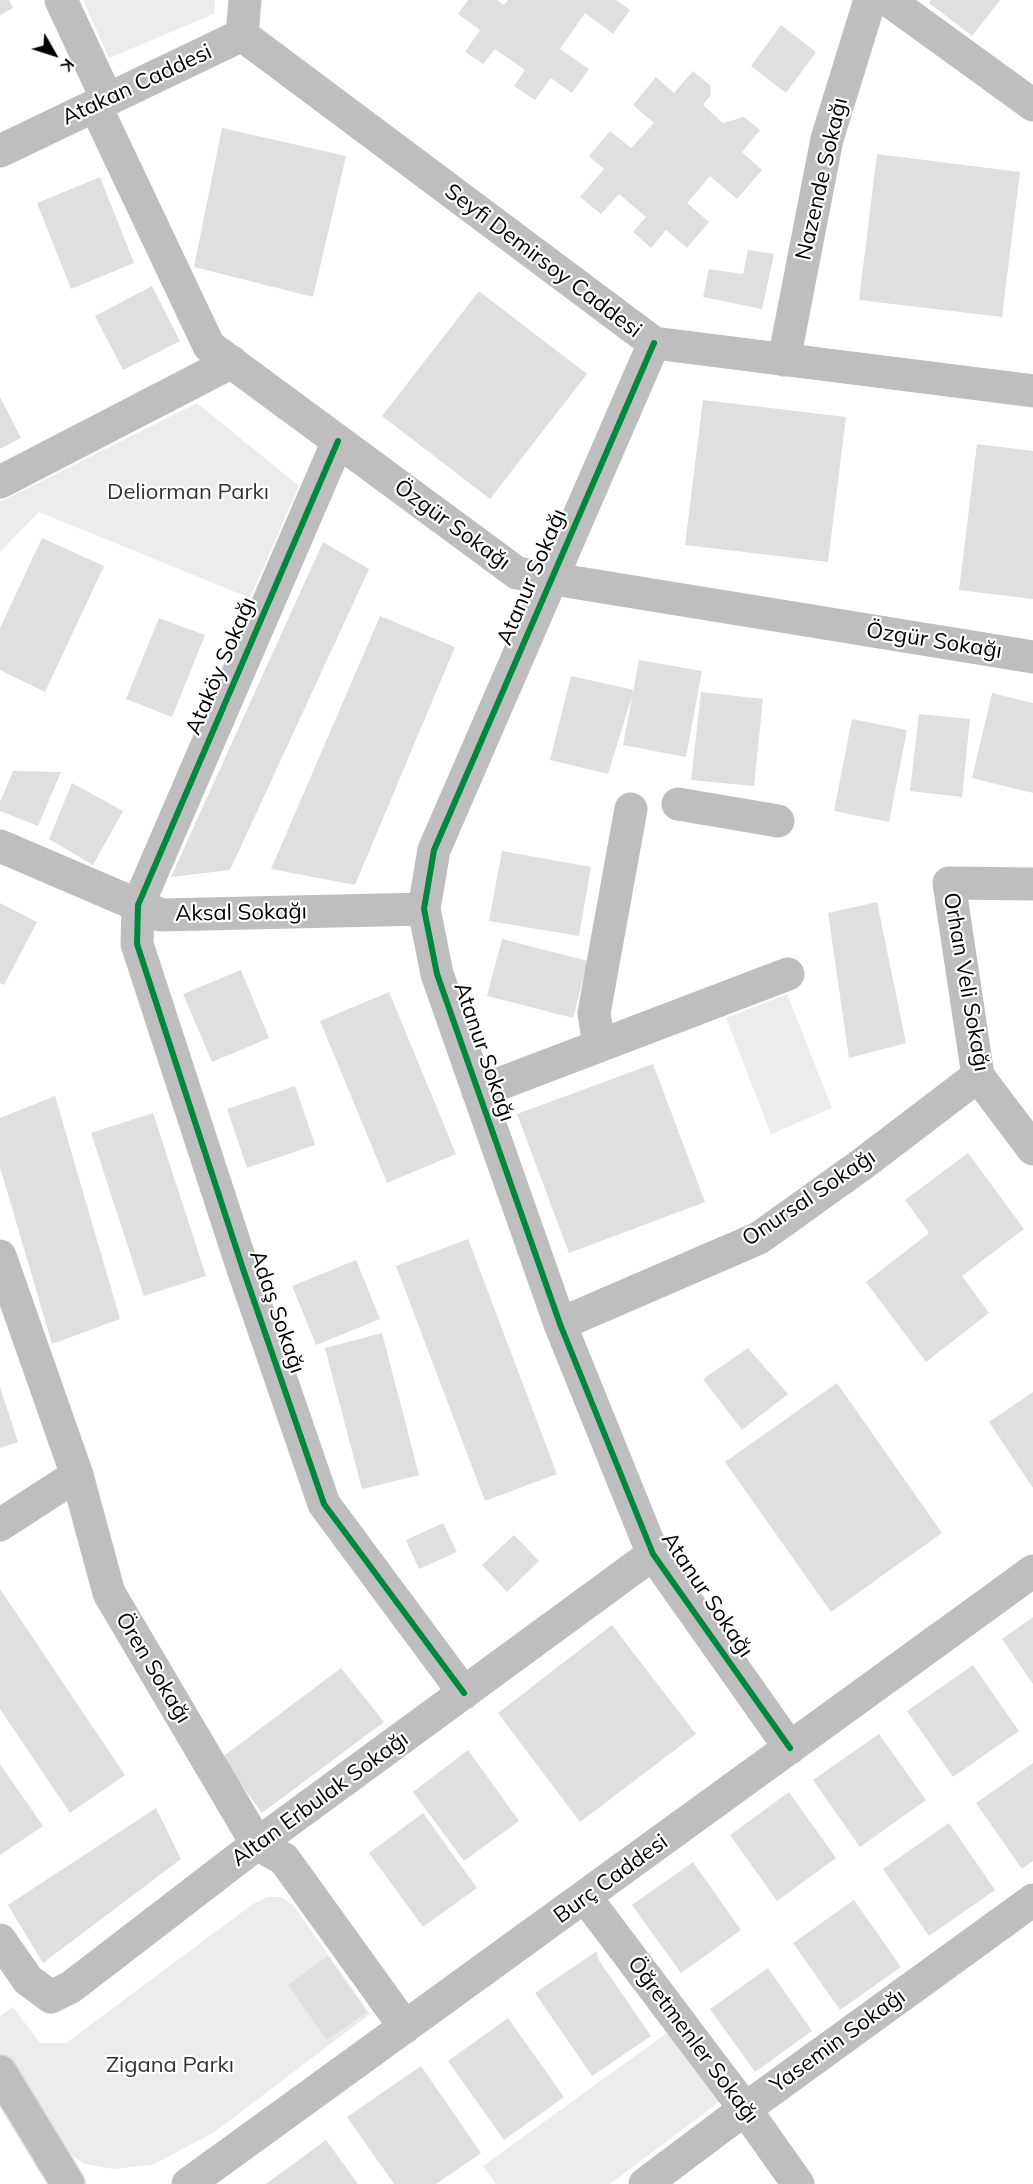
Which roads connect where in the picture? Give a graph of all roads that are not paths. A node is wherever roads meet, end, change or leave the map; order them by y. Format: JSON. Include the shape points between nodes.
{"nodes":[{"id":1,"x":61,"y":0,"type":"edge"},
{"id":2,"x":245,"y":0,"type":"edge"},
{"id":3,"x":870,"y":0,"type":"edge"},
{"id":4,"x":888,"y":0,"type":"edge"},
{"id":5,"x":242,"y":35,"type":"junction"},
{"id":6,"x":101,"y":102,"type":"junction"},
{"id":7,"x":1033,"y":105,"type":"edge"},
{"id":8,"x":0,"y":151,"type":"edge"},
{"id":9,"x":654,"y":343,"type":"junction"},
{"id":10,"x":784,"y":360,"type":"junction"},
{"id":11,"x":232,"y":362,"type":"junction"},
{"id":12,"x":1033,"y":391,"type":"edge"},
{"id":13,"x":338,"y":441,"type":"junction"},
{"id":14,"x":0,"y":482,"type":"edge"},
{"id":15,"x":551,"y":579,"type":"junction"},
{"id":16,"x":1033,"y":657,"type":"edge"},
{"id":17,"x":678,"y":804,"type":"dead end"},
{"id":18,"x":631,"y":809,"type":"dead end"},
{"id":19,"x":778,"y":821,"type":"dead end"},
{"id":20,"x":0,"y":846,"type":"edge"},
{"id":21,"x":1033,"y":884,"type":"edge"},
{"id":22,"x":138,"y":905,"type":"junction"},
{"id":23,"x":424,"y":909,"type":"junction"},
{"id":24,"x":788,"y":974,"type":"dead end"},
{"id":25,"x":599,"y":1046,"type":"junction"},
{"id":26,"x":978,"y":1076,"type":"junction"},
{"id":27,"x":478,"y":1092,"type":"junction"},
{"id":28,"x":1033,"y":1149,"type":"edge"},
{"id":29,"x":0,"y":1256,"type":"edge"},
{"id":30,"x":560,"y":1324,"type":"junction"},
{"id":31,"x":77,"y":1475,"type":"junction"},
{"id":32,"x":0,"y":1525,"type":"edge"},
{"id":33,"x":653,"y":1554,"type":"junction"},
{"id":34,"x":1033,"y":1571,"type":"edge"},
{"id":35,"x":464,"y":1693,"type":"junction"},
{"id":36,"x":790,"y":1748,"type":"junction"},
{"id":37,"x":257,"y":1844,"type":"junction"},
{"id":38,"x":586,"y":1898,"type":"junction"},
{"id":39,"x":1033,"y":1900,"type":"edge"},
{"id":40,"x":0,"y":1940,"type":"edge"},
{"id":41,"x":405,"y":2026,"type":"junction"},
{"id":42,"x":0,"y":2073,"type":"edge"},
{"id":43,"x":745,"y":2109,"type":"junction"},
{"id":44,"x":68,"y":2184,"type":"edge"},
{"id":45,"x":188,"y":2184,"type":"edge"},
{"id":46,"x":645,"y":2184,"type":"edge"},
{"id":47,"x":798,"y":2184,"type":"edge"}],
"edges":[{"from":1,"to":6,"type":"street","name":"Özgür Sokağı"},
{"from":2,"to":5,"type":"street"},
{"from":3,"to":10,"type":"street","name":"Nazende Sokağı","via":[[827,139]]},
{"from":4,"to":7,"type":"street"},
{"from":5,"to":6,"type":"street","name":"Atakan Caddesi"},
{"from":5,"to":9,"type":"street","name":"Seyfi Demirsoy Caddesi"},
{"from":6,"to":8,"type":"street","name":"Atakan Caddesi"},
{"from":6,"to":11,"type":"street","name":"Özgür Sokağı","via":[[209,346]]},
{"from":9,"to":10,"type":"street","name":"Seyfi Demirsoy Caddesi"},
{"from":9,"to":15,"type":"street","name":"Atanur Sokağı"},
{"from":10,"to":12,"type":"street","name":"Seyfi Demirsoy Caddesi"},
{"from":11,"to":13,"type":"street","name":"Özgür Sokağı"},
{"from":11,"to":14,"type":"street"},
{"from":13,"to":15,"type":"street","name":"Özgür Sokağı","via":[[517,573]]},
{"from":13,"to":22,"type":"street","name":"Ataköy Sokağı"},
{"from":15,"to":16,"type":"street","name":"Özgür Sokağı"},
{"from":15,"to":23,"type":"street","name":"Atanur Sokağı","via":[[434,850]]},
{"from":17,"to":19,"type":"street"},
{"from":18,"to":25,"type":"street","via":[[594,1012]]},
{"from":20,"to":22,"type":"street","name":"Aksal Sokağı"},
{"from":21,"to":26,"type":"street","name":"Orhan Veli Sokağı","via":[[949,883]]},
{"from":22,"to":23,"type":"street","name":"Aksal Sokağı","via":[[160,915]]},
{"from":22,"to":35,"type":"street","name":"Adaş Sokağı","via":[[137,944],[324,1504]]},
{"from":23,"to":27,"type":"street","name":"Atanur Sokağı","via":[[437,974]]},
{"from":24,"to":25,"type":"street"},
{"from":25,"to":27,"type":"street"},
{"from":26,"to":28,"type":"street","name":"Orhan Veli Sokağı"},
{"from":26,"to":30,"type":"street","name":"Onursal Sokağı","via":[[759,1238]]},
{"from":27,"to":30,"type":"street","name":"Atanur Sokağı"},
{"from":29,"to":31,"type":"street","name":"Ören Sokağı"},
{"from":30,"to":33,"type":"street","name":"Atanur Sokağı"},
{"from":31,"to":32,"type":"street"},
{"from":31,"to":37,"type":"street","name":"Ören Sokağı","via":[[109,1593]]},
{"from":33,"to":35,"type":"street","name":"Altan Erbulak Sokağı"},
{"from":33,"to":36,"type":"street","name":"Atanur Sokağı"},
{"from":34,"to":36,"type":"street","name":"Burç Caddesi"},
{"from":35,"to":37,"type":"street","name":"Altan Erbulak Sokağı"},
{"from":36,"to":38,"type":"street","name":"Burç Caddesi"},
{"from":37,"to":40,"type":"street","name":"Altan Erbulak Sokağı","via":[[71,1988],[51,1997],[28,1980]]},
{"from":37,"to":41,"type":"street","via":[[284,1859]]},
{"from":38,"to":41,"type":"street","name":"Burç Caddesi"},
{"from":38,"to":43,"type":"street","name":"Öğretmenler Sokağı"},
{"from":39,"to":43,"type":"street","name":"Yasemin Sokağı"},
{"from":41,"to":45,"type":"street","name":"Burç Caddesi"},
{"from":42,"to":44,"type":"street"},
{"from":43,"to":46,"type":"street","name":"Yasemin Sokağı"},
{"from":43,"to":47,"type":"street","name":"Öğretmenler Sokağı"}]}
